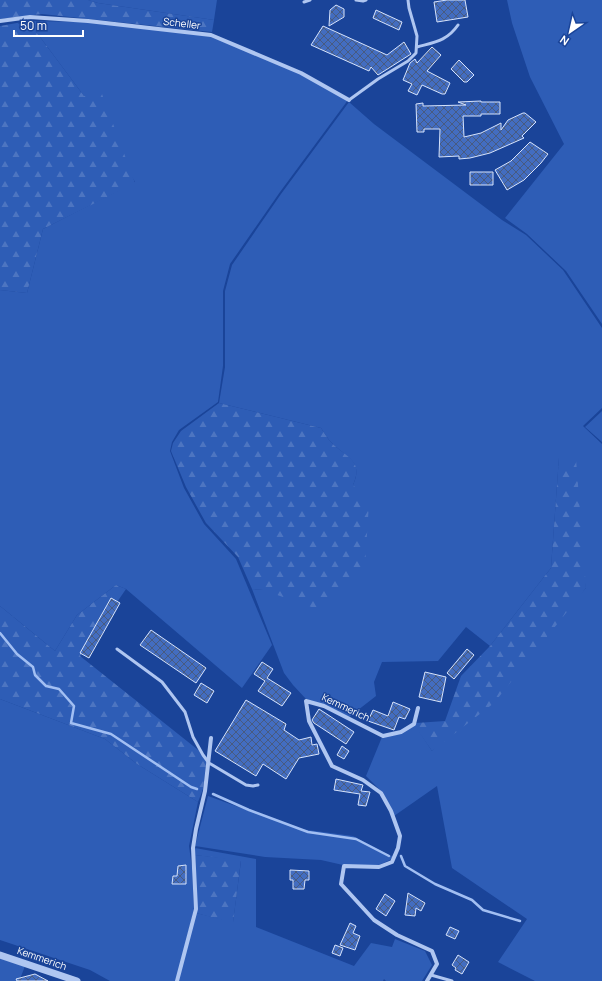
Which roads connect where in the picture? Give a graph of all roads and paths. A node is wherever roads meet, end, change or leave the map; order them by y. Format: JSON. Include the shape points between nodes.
{"nodes":[{"id":1,"x":310,"y":0,"type":"edge"},
{"id":2,"x":356,"y":0,"type":"edge"},
{"id":3,"x":366,"y":0,"type":"edge"},
{"id":4,"x":408,"y":0,"type":"edge"},
{"id":5,"x":304,"y":2,"type":"dead end"},
{"id":6,"x":0,"y":21,"type":"edge"},
{"id":7,"x":458,"y":25,"type":"dead end"},
{"id":8,"x":417,"y":48,"type":"junction"},
{"id":9,"x":349,"y":100,"type":"joint"},
{"id":10,"x":117,"y":649,"type":"dead end"},
{"id":11,"x":418,"y":708,"type":"dead end"},
{"id":12,"x":211,"y":738,"type":"dead end"},
{"id":13,"x":209,"y":763,"type":"junction"},
{"id":14,"x":258,"y":785,"type":"dead end"},
{"id":15,"x":0,"y":955,"type":"edge"},
{"id":16,"x":431,"y":975,"type":"junction"},
{"id":17,"x":77,"y":981,"type":"edge"},
{"id":18,"x":177,"y":981,"type":"edge"},
{"id":19,"x":427,"y":981,"type":"edge"},
{"id":20,"x":452,"y":981,"type":"edge"}],
"edges":[{"from":1,"to":5,"type":"lane"},
{"from":2,"to":3,"type":"lane"},
{"from":4,"to":8,"type":"lane","via":[[417,36]]},
{"from":6,"to":9,"type":"street","name":"Scheller","via":[[30,17],[81,20],[211,34],[301,73]]},
{"from":7,"to":8,"type":"lane","via":[[452,34],[443,40]]},
{"from":8,"to":9,"type":"lane","via":[[416,53],[408,61]]},
{"from":10,"to":13,"type":"lane","via":[[162,682],[185,712],[193,737]]},
{"from":11,"to":16,"type":"street","name":"Kemmerich","via":[[414,724],[401,732],[382,736],[324,706],[306,701],[309,721],[332,766],[363,780],[381,793],[400,836],[392,862],[379,867],[344,866],[341,884],[374,920],[397,935],[432,951],[437,964]]},
{"from":12,"to":13,"type":"street"},
{"from":13,"to":14,"type":"lane","via":[[246,785]]},
{"from":13,"to":18,"type":"street","via":[[193,848],[196,909]]},
{"from":15,"to":17,"type":"street","name":"Kemmerich"},
{"from":16,"to":19,"type":"street","name":"Kemmerich"},
{"from":16,"to":20,"type":"lane"}]}
